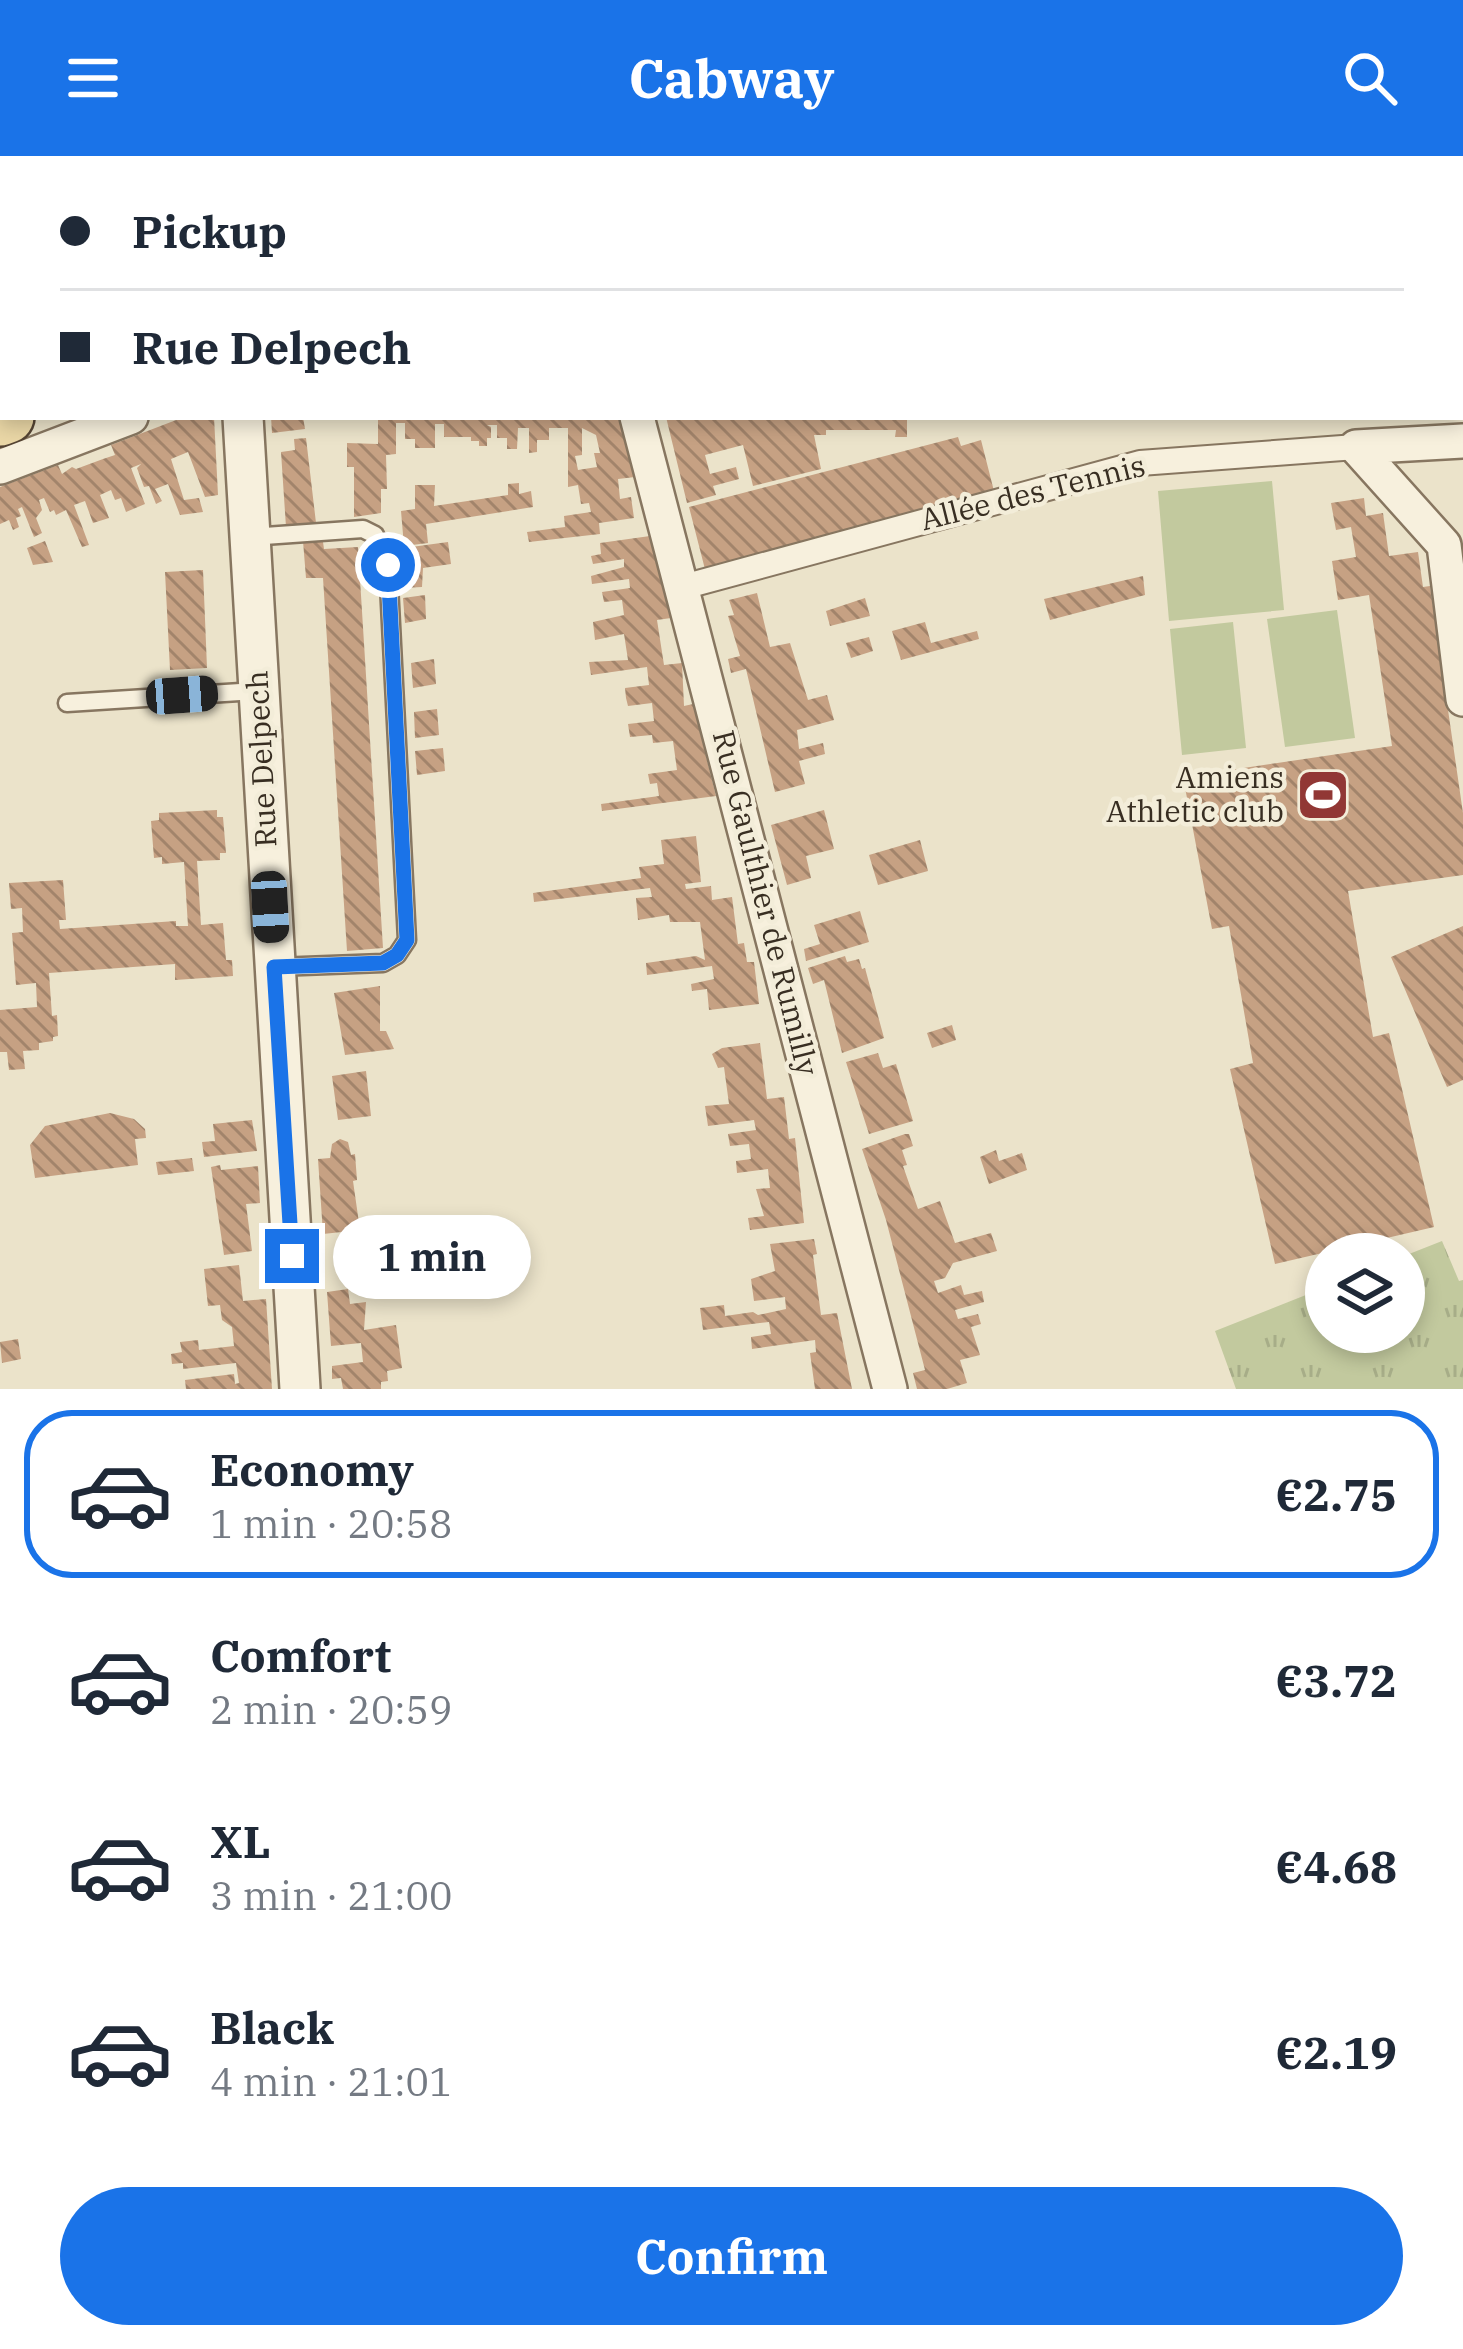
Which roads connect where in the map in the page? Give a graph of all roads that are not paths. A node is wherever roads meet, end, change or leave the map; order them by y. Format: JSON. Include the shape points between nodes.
{"nodes":[{"id":1,"x":123,"y":420,"type":"edge"},
{"id":2,"x":243,"y":420,"type":"edge"},
{"id":3,"x":638,"y":420,"type":"edge"},
{"id":4,"x":1463,"y":441,"type":"edge"},
{"id":5,"x":1356,"y":447,"type":"junction"},
{"id":6,"x":0,"y":448,"type":"edge"},
{"id":7,"x":51,"y":448,"type":"junction"},
{"id":8,"x":0,"y":467,"type":"edge"},
{"id":9,"x":250,"y":537,"type":"junction"},
{"id":10,"x":683,"y":587,"type":"junction"},
{"id":11,"x":258,"y":690,"type":"junction"},
{"id":12,"x":1463,"y":699,"type":"edge"},
{"id":13,"x":67,"y":703,"type":"dead end"},
{"id":14,"x":274,"y":967,"type":"junction"},
{"id":15,"x":300,"y":1389,"type":"edge"},
{"id":16,"x":890,"y":1389,"type":"edge"}],
"edges":[{"from":1,"to":7,"type":"street"},
{"from":2,"to":9,"type":"street","name":"Rue Delpech"},
{"from":3,"to":10,"type":"street","name":"Rue Gaulthier de Rumilly"},
{"from":4,"to":5,"type":"street","name":"Allée des Tennis"},
{"from":5,"to":10,"type":"street","name":"Allée des Tennis","via":[[1140,463]]},
{"from":5,"to":12,"type":"street","via":[[1444,545]]},
{"from":6,"to":7,"type":"street"},
{"from":7,"to":8,"type":"street"},
{"from":9,"to":11,"type":"street","name":"Rue Delpech"},
{"from":9,"to":14,"type":"lane","via":[[363,529],[375,535],[388,565],[407,940],[383,963]]},
{"from":10,"to":16,"type":"street","name":"Rue Gaulthier de Rumilly"},
{"from":11,"to":13,"type":"lane"},
{"from":11,"to":14,"type":"street","name":"Rue Delpech"},
{"from":14,"to":15,"type":"street","name":"Rue Delpech"}]}
